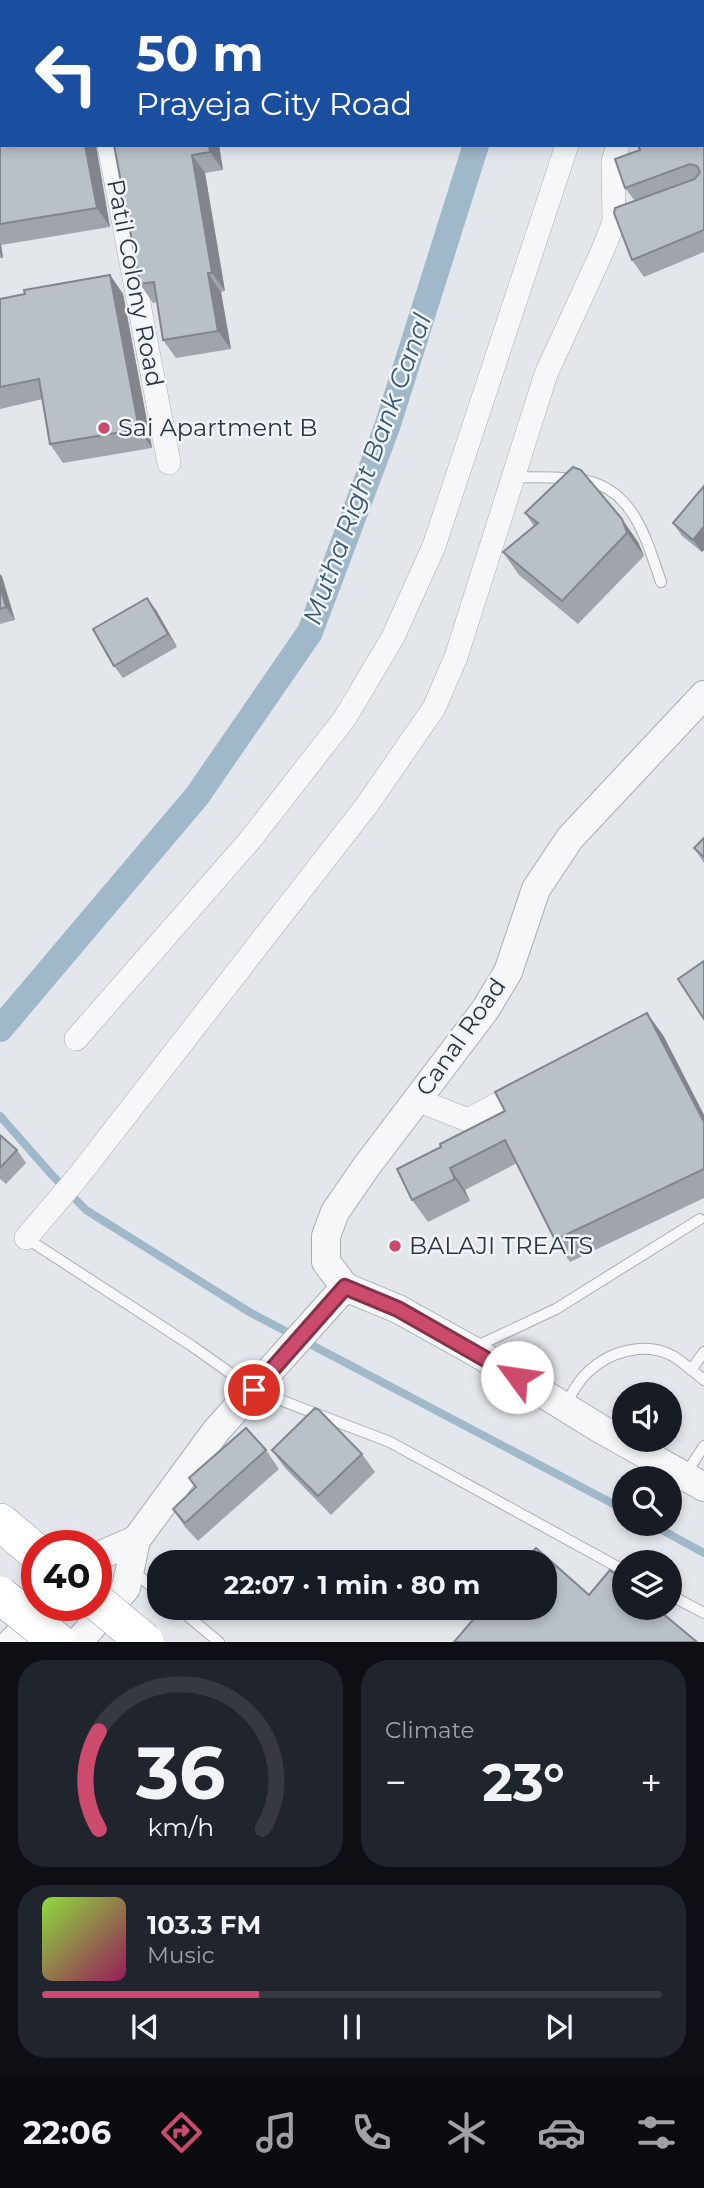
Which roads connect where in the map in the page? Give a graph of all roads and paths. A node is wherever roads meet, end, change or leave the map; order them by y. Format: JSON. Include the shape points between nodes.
{"nodes":[{"id":1,"x":109,"y":147,"type":"edge"},
{"id":2,"x":566,"y":147,"type":"edge"},
{"id":3,"x":617,"y":147,"type":"edge"},
{"id":4,"x":169,"y":463,"type":"dead end"},
{"id":5,"x":512,"y":477,"type":"junction"},
{"id":6,"x":661,"y":582,"type":"dead end"},
{"id":7,"x":704,"y":695,"type":"edge"},
{"id":8,"x":76,"y":1039,"type":"dead end"},
{"id":9,"x":551,"y":1077,"type":"edge"},
{"id":10,"x":417,"y":1100,"type":"junction"},
{"id":11,"x":700,"y":1219,"type":"dead end"},
{"id":12,"x":26,"y":1238,"type":"joint"},
{"id":13,"x":345,"y":1287,"type":"junction"},
{"id":14,"x":471,"y":1349,"type":"junction"},
{"id":15,"x":704,"y":1352,"type":"edge"},
{"id":16,"x":691,"y":1370,"type":"junction"},
{"id":17,"x":704,"y":1380,"type":"edge"},
{"id":18,"x":254,"y":1390,"type":"junction"},
{"id":19,"x":564,"y":1407,"type":"junction"},
{"id":20,"x":704,"y":1446,"type":"edge"},
{"id":21,"x":694,"y":1481,"type":"edge"},
{"id":22,"x":0,"y":1522,"type":"edge"},
{"id":23,"x":21,"y":1540,"type":"edge"},
{"id":24,"x":136,"y":1540,"type":"junction"},
{"id":25,"x":112,"y":1550,"type":"edge"},
{"id":26,"x":612,"y":1564,"type":"edge"},
{"id":27,"x":130,"y":1569,"type":"junction"},
{"id":28,"x":147,"y":1583,"type":"edge"},
{"id":29,"x":0,"y":1595,"type":"edge"},
{"id":30,"x":682,"y":1601,"type":"edge"},
{"id":31,"x":704,"y":1613,"type":"edge"},
{"id":32,"x":112,"y":1614,"type":"edge"},
{"id":33,"x":192,"y":1620,"type":"edge"},
{"id":34,"x":32,"y":1621,"type":"edge"},
{"id":35,"x":12,"y":1642,"type":"edge"},
{"id":36,"x":58,"y":1642,"type":"edge"},
{"id":37,"x":78,"y":1642,"type":"edge"},
{"id":38,"x":145,"y":1642,"type":"edge"},
{"id":39,"x":219,"y":1642,"type":"edge"}],
"edges":[{"from":1,"to":4,"type":"street","name":"Patil Colony Road"},
{"from":2,"to":8,"type":"street","via":[[434,546],[393,637],[345,718],[250,840]]},
{"from":3,"to":5,"type":"street","via":[[613,162],[619,220],[546,374]]},
{"from":5,"to":6,"type":"lane","via":[[587,481],[606,487],[632,511]]},
{"from":5,"to":12,"type":"street","via":[[456,657],[434,708],[367,805]]},
{"from":7,"to":10,"type":"street","name":"Canal Road","via":[[570,838],[536,889],[508,972]]},
{"from":9,"to":10,"type":"street","via":[[468,1120]]},
{"from":10,"to":13,"type":"street","name":"Canal Road","via":[[335,1212],[326,1236],[326,1262]]},
{"from":11,"to":14,"type":"lane","via":[[556,1309]]},
{"from":12,"to":18,"type":"lane"},
{"from":13,"to":14,"type":"street","via":[[398,1309]]},
{"from":13,"to":18,"type":"street"},
{"from":14,"to":19,"type":"street"},
{"from":15,"to":16,"type":"lane"},
{"from":16,"to":17,"type":"lane"},
{"from":16,"to":19,"type":"lane","via":[[655,1349],[633,1349],[611,1356],[587,1372]]},
{"from":18,"to":24,"type":"street","via":[[216,1431]]},
{"from":18,"to":26,"type":"lane","via":[[390,1442]]},
{"from":19,"to":21,"type":"street"},
{"from":20,"to":21,"type":"lane"},
{"from":22,"to":23,"type":"highway"},
{"from":24,"to":25,"type":"street"},
{"from":24,"to":27,"type":"street"},
{"from":27,"to":28,"type":"lane"},
{"from":27,"to":37,"type":"street","via":[[126,1588]]},
{"from":29,"to":36,"type":"highway","bridge":true},
{"from":30,"to":31,"type":"lane"},
{"from":32,"to":38,"type":"highway","bridge":true},
{"from":33,"to":39,"type":"lane"},
{"from":34,"to":35,"type":"street"}]}
